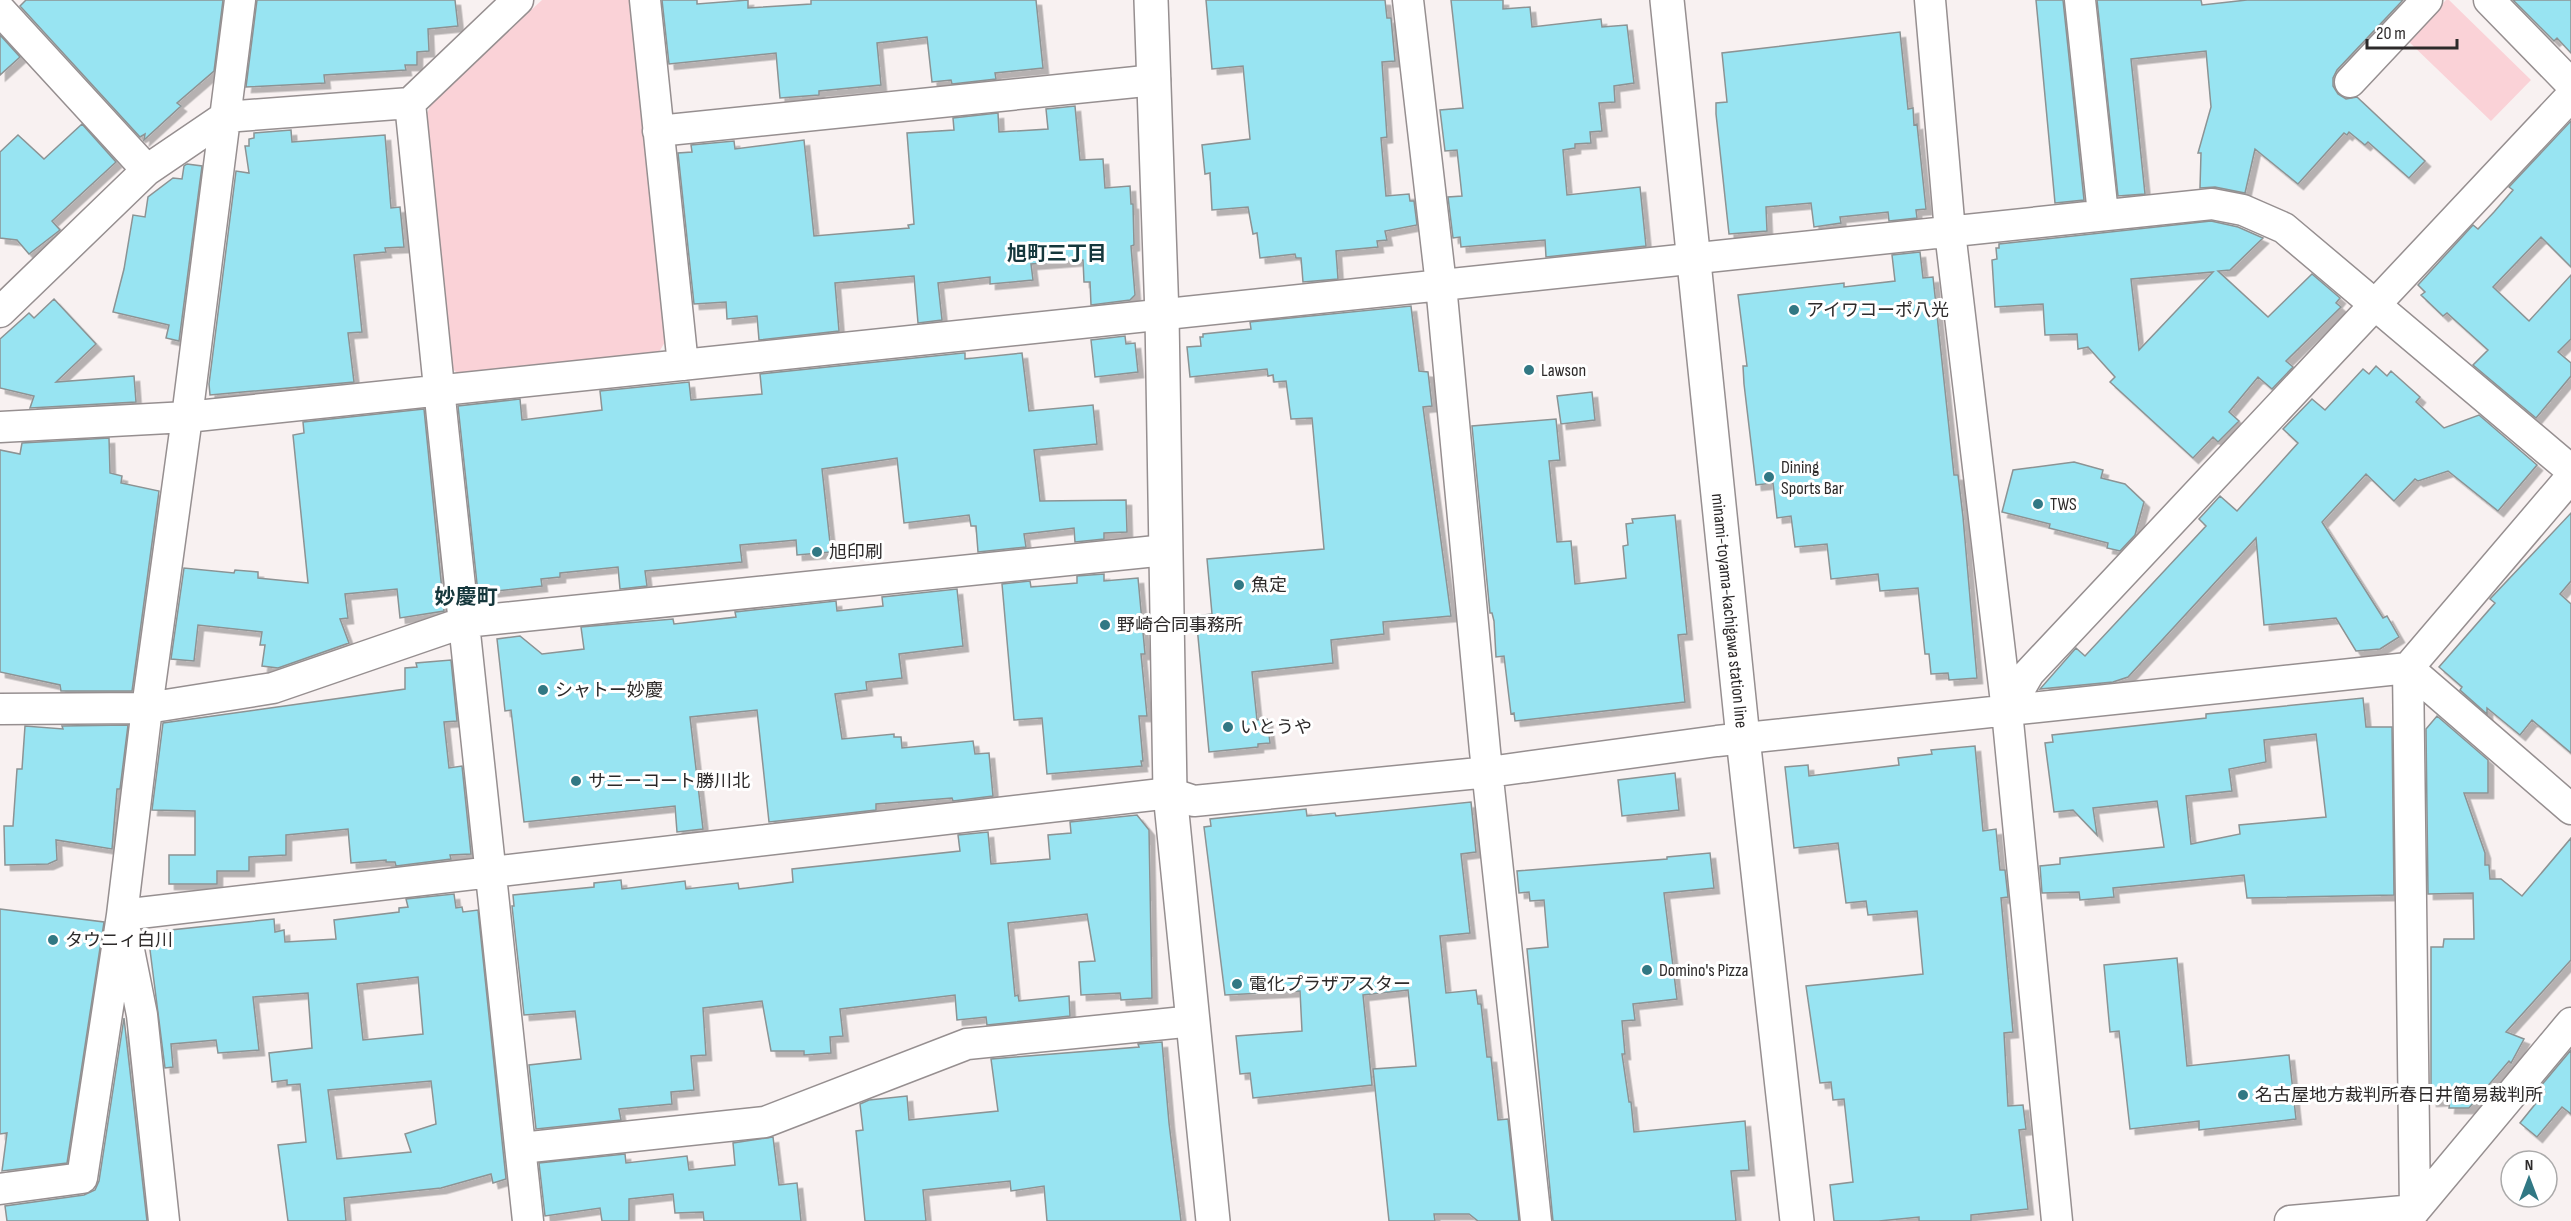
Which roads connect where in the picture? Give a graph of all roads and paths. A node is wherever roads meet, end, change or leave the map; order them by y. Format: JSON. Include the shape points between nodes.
{"nodes":[{"id":1,"x":240,"y":0,"type":"edge"},
{"id":2,"x":518,"y":0,"type":"edge"},
{"id":3,"x":645,"y":0,"type":"edge"},
{"id":4,"x":1151,"y":0,"type":"edge"},
{"id":5,"x":1408,"y":0,"type":"edge"},
{"id":6,"x":1667,"y":0,"type":"edge"},
{"id":7,"x":1930,"y":0,"type":"edge"},
{"id":8,"x":2080,"y":0,"type":"edge"},
{"id":9,"x":2427,"y":0,"type":"edge"},
{"id":10,"x":2489,"y":0,"type":"edge"},
{"id":11,"x":0,"y":10,"type":"edge"},
{"id":12,"x":1155,"y":80,"type":"junction"},
{"id":13,"x":2350,"y":82,"type":"dead end"},
{"id":14,"x":2571,"y":84,"type":"edge"},
{"id":15,"x":2571,"y":96,"type":"edge"},
{"id":16,"x":410,"y":102,"type":"junction"},
{"id":17,"x":225,"y":117,"type":"junction"},
{"id":18,"x":658,"y":131,"type":"junction"},
{"id":19,"x":147,"y":170,"type":"junction"},
{"id":20,"x":2103,"y":214,"type":"junction"},
{"id":21,"x":1950,"y":232,"type":"junction"},
{"id":22,"x":1694,"y":258,"type":"junction"},
{"id":23,"x":1441,"y":285,"type":"junction"},
{"id":24,"x":2373,"y":304,"type":"junction"},
{"id":25,"x":0,"y":312,"type":"edge"},
{"id":26,"x":1162,"y":316,"type":"junction"},
{"id":27,"x":683,"y":365,"type":"junction"},
{"id":28,"x":438,"y":390,"type":"junction"},
{"id":29,"x":187,"y":417,"type":"junction"},
{"id":30,"x":0,"y":427,"type":"edge"},
{"id":31,"x":2571,"y":470,"type":"edge"},
{"id":32,"x":2571,"y":477,"type":"edge"},
{"id":33,"x":1166,"y":550,"type":"junction"},
{"id":34,"x":465,"y":622,"type":"junction"},
{"id":35,"x":2408,"y":668,"type":"junction"},
{"id":36,"x":147,"y":708,"type":"junction"},
{"id":37,"x":0,"y":709,"type":"edge"},
{"id":38,"x":2007,"y":711,"type":"junction"},
{"id":39,"x":1743,"y":738,"type":"junction"},
{"id":40,"x":1489,"y":772,"type":"junction"},
{"id":41,"x":1170,"y":792,"type":"junction"},
{"id":42,"x":2571,"y":809,"type":"edge"},
{"id":43,"x":491,"y":871,"type":"junction"},
{"id":44,"x":122,"y":915,"type":"junction"},
{"id":45,"x":1194,"y":1021,"type":"junction"},
{"id":46,"x":2571,"y":1023,"type":"edge"},
{"id":47,"x":521,"y":1148,"type":"junction"},
{"id":48,"x":0,"y":1189,"type":"edge"},
{"id":49,"x":2416,"y":1218,"type":"edge"},
{"id":50,"x":164,"y":1221,"type":"edge"},
{"id":51,"x":528,"y":1221,"type":"edge"},
{"id":52,"x":1213,"y":1221,"type":"edge"},
{"id":53,"x":1536,"y":1221,"type":"edge"},
{"id":54,"x":1797,"y":1221,"type":"edge"},
{"id":55,"x":2057,"y":1221,"type":"edge"},
{"id":56,"x":2290,"y":1221,"type":"edge"}],
"edges":[{"from":1,"to":17,"type":"street"},
{"from":2,"to":16,"type":"street"},
{"from":3,"to":18,"type":"street"},
{"from":4,"to":12,"type":"street"},
{"from":5,"to":23,"type":"street"},
{"from":6,"to":22,"type":"street","name":"minami-toyama-kachigawa station line"},
{"from":7,"to":21,"type":"street"},
{"from":8,"to":20,"type":"street"},
{"from":9,"to":13,"type":"street"},
{"from":10,"to":14,"type":"street"},
{"from":11,"to":19,"type":"street"},
{"from":12,"to":18,"type":"street"},
{"from":12,"to":26,"type":"street"},
{"from":15,"to":24,"type":"street"},
{"from":16,"to":17,"type":"street"},
{"from":16,"to":28,"type":"street"},
{"from":17,"to":19,"type":"street"},
{"from":17,"to":29,"type":"street"},
{"from":18,"to":27,"type":"street"},
{"from":19,"to":25,"type":"street"},
{"from":20,"to":21,"type":"street"},
{"from":20,"to":24,"type":"street","via":[[2212,204],[2243,210],[2284,228]]},
{"from":21,"to":22,"type":"street"},
{"from":21,"to":38,"type":"street"},
{"from":22,"to":23,"type":"street"},
{"from":22,"to":39,"type":"street","name":"minami-toyama-kachigawa station line"},
{"from":23,"to":26,"type":"street"},
{"from":23,"to":40,"type":"street"},
{"from":24,"to":31,"type":"street"},
{"from":24,"to":38,"type":"street","via":[[2029,674]]},
{"from":26,"to":27,"type":"street"},
{"from":26,"to":33,"type":"street"},
{"from":27,"to":28,"type":"street"},
{"from":28,"to":29,"type":"street"},
{"from":28,"to":34,"type":"street"},
{"from":29,"to":30,"type":"street"},
{"from":29,"to":36,"type":"street"},
{"from":32,"to":35,"type":"street"},
{"from":33,"to":34,"type":"street"},
{"from":33,"to":41,"type":"street"},
{"from":34,"to":36,"type":"street","via":[[273,688]]},
{"from":34,"to":43,"type":"street"},
{"from":35,"to":38,"type":"street"},
{"from":35,"to":42,"type":"street"},
{"from":35,"to":49,"type":"street"},
{"from":36,"to":37,"type":"street"},
{"from":36,"to":44,"type":"street"},
{"from":38,"to":39,"type":"street"},
{"from":38,"to":55,"type":"street"},
{"from":39,"to":40,"type":"street"},
{"from":39,"to":54,"type":"street","name":"minami-toyama-kachigawa station line"},
{"from":40,"to":41,"type":"street","via":[[1194,801]]},
{"from":40,"to":53,"type":"street"},
{"from":41,"to":43,"type":"street"},
{"from":41,"to":45,"type":"street"},
{"from":43,"to":44,"type":"street"},
{"from":43,"to":47,"type":"street"},
{"from":44,"to":48,"type":"street","via":[[82,1178]]},
{"from":44,"to":50,"type":"street","via":[[142,1015]]},
{"from":45,"to":47,"type":"street","via":[[967,1044],[765,1122]]},
{"from":45,"to":52,"type":"street"},
{"from":46,"to":49,"type":"street"},
{"from":47,"to":51,"type":"street"},
{"from":49,"to":56,"type":"street"}]}
